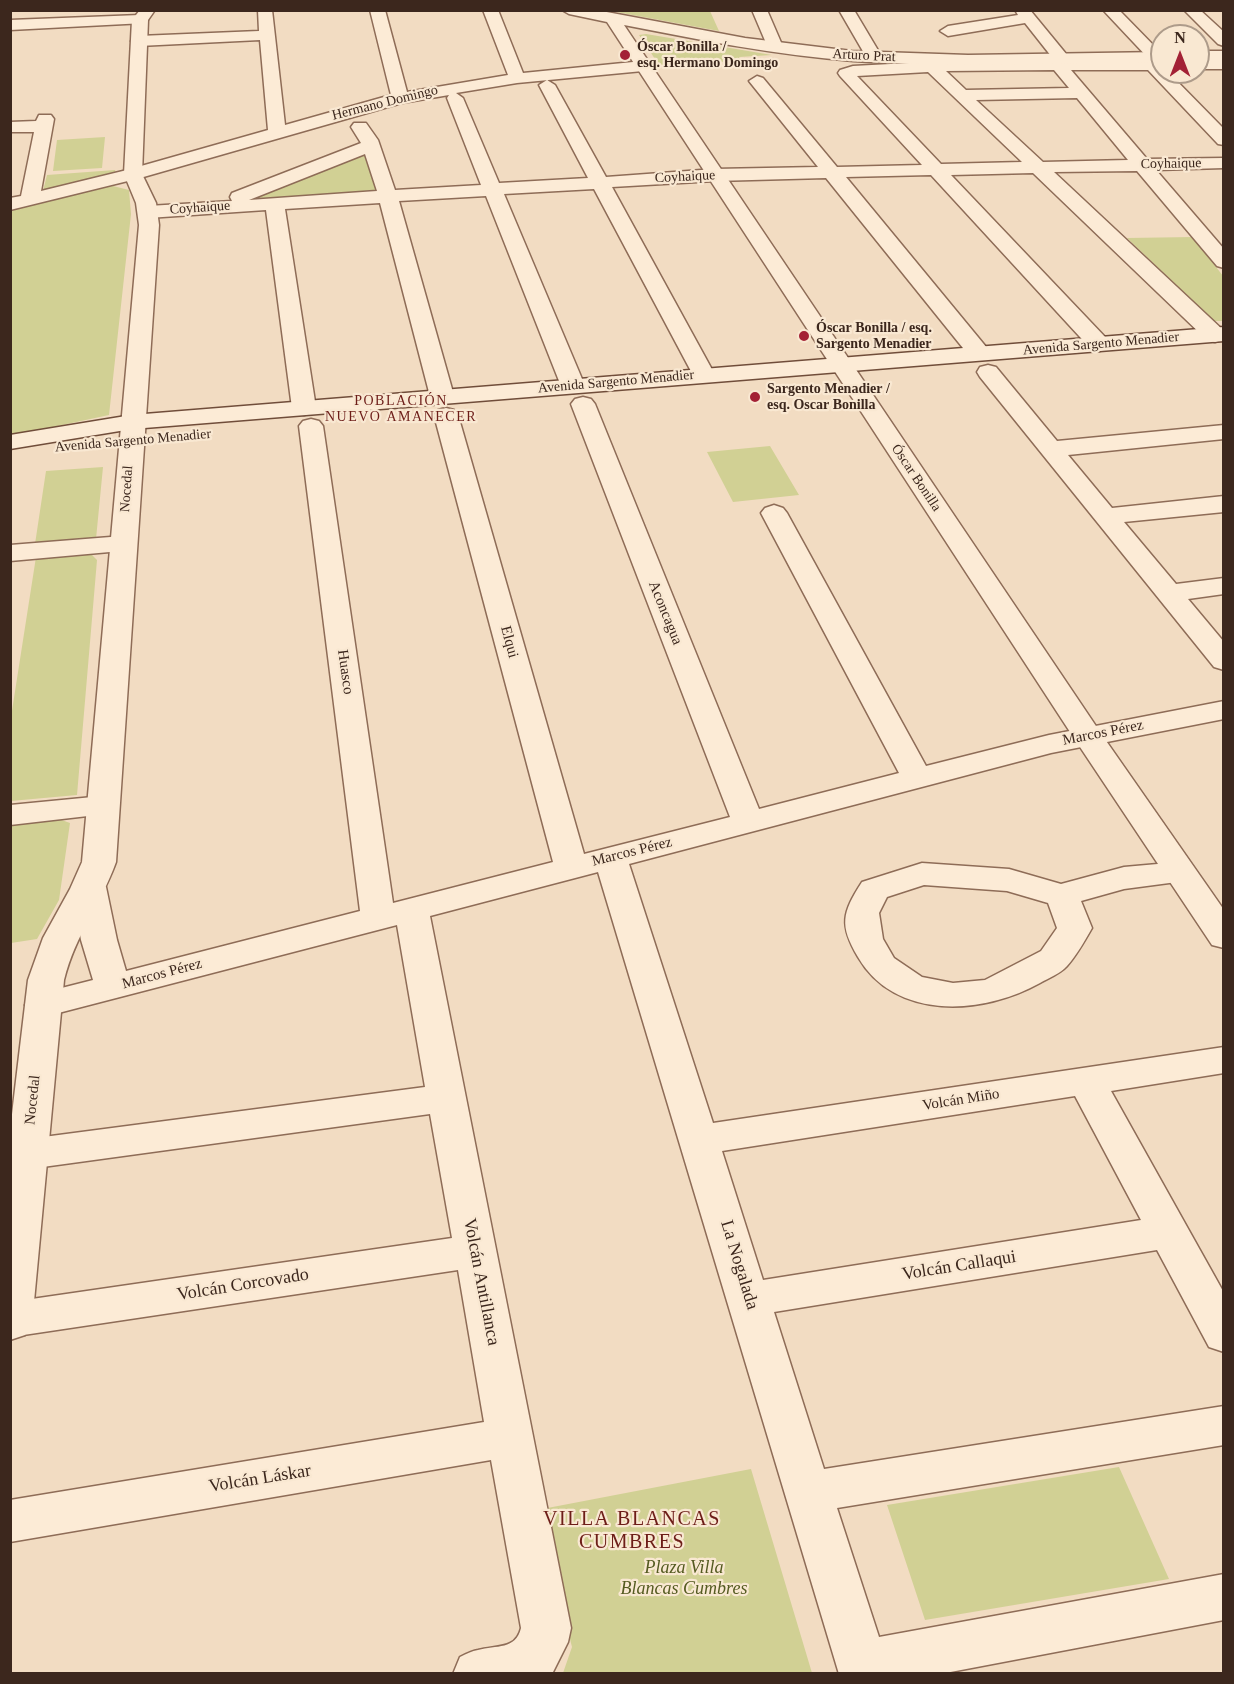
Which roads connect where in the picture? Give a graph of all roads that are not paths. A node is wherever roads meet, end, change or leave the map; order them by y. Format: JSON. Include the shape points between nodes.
{"nodes":[{"id":1,"x":265,"y":10,"type":"edge"},
{"id":2,"x":377,"y":10,"type":"edge"},
{"id":3,"x":490,"y":10,"type":"edge"},
{"id":4,"x":569,"y":10,"type":"edge"},
{"id":5,"x":759,"y":10,"type":"edge"},
{"id":6,"x":846,"y":10,"type":"edge"},
{"id":7,"x":1110,"y":10,"type":"edge"},
{"id":8,"x":1191,"y":10,"type":"edge"},
{"id":9,"x":139,"y":14,"type":"edge"},
{"id":10,"x":601,"y":14,"type":"edge"},
{"id":11,"x":1025,"y":14,"type":"edge"},
{"id":12,"x":30,"y":18,"type":"edge"},
{"id":13,"x":10,"y":25,"type":"edge"},
{"id":14,"x":267,"y":35,"type":"junction"},
{"id":15,"x":139,"y":41,"type":"junction"},
{"id":16,"x":1224,"y":41,"type":"edge"},
{"id":17,"x":775,"y":47,"type":"junction"},
{"id":18,"x":1150,"y":52,"type":"edge"},
{"id":19,"x":873,"y":57,"type":"junction"},
{"id":20,"x":966,"y":59,"type":"junction"},
{"id":21,"x":1150,"y":61,"type":"edge"},
{"id":22,"x":1060,"y":62,"type":"junction"},
{"id":23,"x":643,"y":66,"type":"junction"},
{"id":24,"x":932,"y":67,"type":"junction"},
{"id":25,"x":517,"y":78,"type":"junction"},
{"id":26,"x":757,"y":81,"type":"dead end"},
{"id":27,"x":1177,"y":84,"type":"edge"},
{"id":28,"x":547,"y":85,"type":"dead end"},
{"id":29,"x":1082,"y":93,"type":"junction"},
{"id":30,"x":961,"y":95,"type":"junction"},
{"id":31,"x":400,"y":98,"type":"junction"},
{"id":32,"x":455,"y":98,"type":"dead end"},
{"id":33,"x":10,"y":127,"type":"edge"},
{"id":34,"x":360,"y":127,"type":"dead end"},
{"id":35,"x":277,"y":132,"type":"junction"},
{"id":36,"x":1224,"y":140,"type":"edge"},
{"id":37,"x":371,"y":145,"type":"junction"},
{"id":38,"x":1224,"y":163,"type":"edge"},
{"id":39,"x":1142,"y":164,"type":"junction"},
{"id":40,"x":1037,"y":167,"type":"junction"},
{"id":41,"x":935,"y":169,"type":"junction"},
{"id":42,"x":830,"y":171,"type":"junction"},
{"id":43,"x":134,"y":174,"type":"junction"},
{"id":44,"x":715,"y":175,"type":"junction"},
{"id":45,"x":34,"y":176,"type":"junction"},
{"id":46,"x":10,"y":177,"type":"edge"},
{"id":47,"x":599,"y":182,"type":"junction"},
{"id":48,"x":492,"y":189,"type":"junction"},
{"id":49,"x":388,"y":196,"type":"junction"},
{"id":50,"x":30,"y":198,"type":"junction"},
{"id":51,"x":275,"y":203,"type":"junction"},
{"id":52,"x":10,"y":204,"type":"edge"},
{"id":53,"x":225,"y":207,"type":"junction"},
{"id":54,"x":148,"y":212,"type":"junction"},
{"id":55,"x":1224,"y":261,"type":"edge"},
{"id":56,"x":1221,"y":341,"type":"edge"},
{"id":57,"x":1099,"y":344,"type":"junction"},
{"id":58,"x":984,"y":363,"type":"junction"},
{"id":59,"x":847,"y":374,"type":"junction"},
{"id":60,"x":704,"y":375,"type":"junction"},
{"id":61,"x":578,"y":395,"type":"junction"},
{"id":62,"x":444,"y":406,"type":"junction"},
{"id":63,"x":307,"y":417,"type":"junction"},
{"id":64,"x":131,"y":431,"type":"junction"},
{"id":65,"x":1224,"y":432,"type":"edge"},
{"id":66,"x":10,"y":442,"type":"edge"},
{"id":67,"x":1051,"y":449,"type":"junction"},
{"id":68,"x":10,"y":451,"type":"edge"},
{"id":69,"x":1224,"y":504,"type":"edge"},
{"id":70,"x":774,"y":513,"type":"dead end"},
{"id":71,"x":1106,"y":516,"type":"junction"},
{"id":72,"x":123,"y":544,"type":"junction"},
{"id":73,"x":10,"y":553,"type":"edge"},
{"id":74,"x":1224,"y":586,"type":"edge"},
{"id":75,"x":1168,"y":593,"type":"junction"},
{"id":76,"x":1224,"y":661,"type":"edge"},
{"id":77,"x":1224,"y":710,"type":"edge"},
{"id":78,"x":1087,"y":735,"type":"junction"},
{"id":79,"x":917,"y":778,"type":"junction"},
{"id":80,"x":103,"y":806,"type":"junction"},
{"id":81,"x":10,"y":815,"type":"edge"},
{"id":82,"x":748,"y":822,"type":"junction"},
{"id":83,"x":610,"y":858,"type":"junction"},
{"id":84,"x":571,"y":868,"type":"junction"},
{"id":85,"x":1180,"y":873,"type":"junction"},
{"id":86,"x":89,"y":887,"type":"junction"},
{"id":87,"x":1062,"y":896,"type":"junction"},
{"id":88,"x":395,"y":914,"type":"junction"},
{"id":89,"x":1224,"y":937,"type":"edge"},
{"id":90,"x":113,"y":987,"type":"junction"},
{"id":91,"x":43,"y":1005,"type":"junction"},
{"id":92,"x":1224,"y":1060,"type":"edge"},
{"id":93,"x":1086,"y":1081,"type":"junction"},
{"id":94,"x":447,"y":1098,"type":"junction"},
{"id":95,"x":699,"y":1140,"type":"junction"},
{"id":96,"x":28,"y":1154,"type":"junction"},
{"id":97,"x":16,"y":1219,"type":"edge"},
{"id":98,"x":1168,"y":1232,"type":"junction"},
{"id":99,"x":476,"y":1251,"type":"junction"},
{"id":100,"x":749,"y":1299,"type":"junction"},
{"id":101,"x":11,"y":1322,"type":"edge"},
{"id":102,"x":1224,"y":1334,"type":"edge"},
{"id":103,"x":1224,"y":1425,"type":"edge"},
{"id":104,"x":510,"y":1437,"type":"junction"},
{"id":105,"x":809,"y":1492,"type":"junction"},
{"id":106,"x":10,"y":1521,"type":"edge"},
{"id":107,"x":1224,"y":1597,"type":"edge"},
{"id":108,"x":863,"y":1669,"type":"edge"},
{"id":109,"x":478,"y":1674,"type":"edge"}],
"edges":[{"from":1,"to":14,"type":"street"},
{"from":2,"to":31,"type":"street"},
{"from":3,"to":25,"type":"street"},
{"from":4,"to":10,"type":"street","name":"Arturo Prat"},
{"from":5,"to":17,"type":"street"},
{"from":6,"to":19,"type":"street"},
{"from":7,"to":18,"type":"street"},
{"from":8,"to":16,"type":"street"},
{"from":9,"to":12,"type":"street"},
{"from":9,"to":15,"type":"street","name":"Nocedal"},
{"from":10,"to":17,"type":"street","name":"Arturo Prat"},
{"from":10,"to":23,"type":"street","name":"Óscar Bonilla"},
{"from":11,"to":20,"type":"street","via":[[943,24]]},
{"from":11,"to":22,"type":"street"},
{"from":12,"to":13,"type":"street"},
{"from":14,"to":15,"type":"street"},
{"from":14,"to":35,"type":"street"},
{"from":15,"to":43,"type":"street","name":"Nocedal"},
{"from":17,"to":19,"type":"street","name":"Arturo Prat"},
{"from":19,"to":20,"type":"street","name":"Arturo Prat"},
{"from":20,"to":22,"type":"street","name":"Arturo Prat"},
{"from":21,"to":22,"type":"street"},
{"from":22,"to":24,"type":"street"},
{"from":22,"to":29,"type":"street"},
{"from":23,"to":25,"type":"street","name":"Hermano Domingo"},
{"from":23,"to":44,"type":"street","name":"Óscar Bonilla"},
{"from":24,"to":30,"type":"street"},
{"from":24,"to":41,"type":"street","via":[[847,74]]},
{"from":25,"to":31,"type":"street","name":"Hermano Domingo"},
{"from":26,"to":42,"type":"street"},
{"from":27,"to":36,"type":"street"},
{"from":28,"to":47,"type":"street"},
{"from":29,"to":30,"type":"street"},
{"from":29,"to":39,"type":"street"},
{"from":30,"to":40,"type":"street"},
{"from":31,"to":35,"type":"street","name":"Hermano Domingo"},
{"from":32,"to":48,"type":"street","name":"Aconcagua"},
{"from":33,"to":45,"type":"street","via":[[44,122]]},
{"from":34,"to":37,"type":"street","name":"Elqui"},
{"from":35,"to":43,"type":"street","name":"Hermano Domingo"},
{"from":37,"to":49,"type":"street","name":"Elqui"},
{"from":37,"to":53,"type":"street","via":[[252,191]]},
{"from":38,"to":39,"type":"street","name":"Coyhaique"},
{"from":39,"to":40,"type":"street","name":"Coyhaique"},
{"from":39,"to":55,"type":"street"},
{"from":40,"to":41,"type":"street","name":"Coyhaique"},
{"from":40,"to":56,"type":"street"},
{"from":41,"to":42,"type":"street","name":"Coyhaique"},
{"from":41,"to":57,"type":"street"},
{"from":42,"to":44,"type":"street","name":"Coyhaique"},
{"from":42,"to":58,"type":"street"},
{"from":43,"to":50,"type":"street","name":"Hermano Domingo"},
{"from":43,"to":54,"type":"street","name":"Nocedal"},
{"from":44,"to":47,"type":"street","name":"Coyhaique"},
{"from":44,"to":59,"type":"street","name":"Óscar Bonilla"},
{"from":45,"to":46,"type":"street"},
{"from":45,"to":50,"type":"street"},
{"from":47,"to":48,"type":"street","name":"Coyhaique"},
{"from":47,"to":60,"type":"street"},
{"from":48,"to":49,"type":"street","name":"Coyhaique"},
{"from":48,"to":61,"type":"street","name":"Aconcagua"},
{"from":49,"to":51,"type":"street","name":"Coyhaique"},
{"from":49,"to":62,"type":"street","name":"Elqui"},
{"from":50,"to":52,"type":"street","name":"Hermano Domingo"},
{"from":51,"to":53,"type":"street","name":"Coyhaique"},
{"from":51,"to":63,"type":"street","name":"Huasco"},
{"from":53,"to":54,"type":"street","name":"Coyhaique"},
{"from":54,"to":64,"type":"street","name":"Nocedal"},
{"from":56,"to":57,"type":"street","name":"Avenida Sargento Menadier"},
{"from":56,"to":58,"type":"street","name":"Avenida Sargento Menadier"},
{"from":57,"to":58,"type":"street","name":"Avenida Sargento Menadier"},
{"from":58,"to":59,"type":"street","name":"Avenida Sargento Menadier"},
{"from":58,"to":67,"type":"street"},
{"from":59,"to":60,"type":"street","name":"Avenida Sargento Menadier"},
{"from":59,"to":61,"type":"street","name":"Avenida Sargento Menadier"},
{"from":59,"to":78,"type":"street","name":"Óscar Bonilla"},
{"from":60,"to":61,"type":"street","name":"Avenida Sargento Menadier"},
{"from":61,"to":62,"type":"street","name":"Avenida Sargento Menadier"},
{"from":61,"to":82,"type":"street","name":"Aconcagua"},
{"from":62,"to":63,"type":"street","name":"Avenida Sargento Menadier"},
{"from":62,"to":84,"type":"street","name":"Elqui"},
{"from":63,"to":64,"type":"street","name":"Avenida Sargento Menadier"},
{"from":63,"to":88,"type":"street","name":"Huasco"},
{"from":64,"to":66,"type":"street","name":"Avenida Sargento Menadier"},
{"from":64,"to":68,"type":"street","name":"Avenida Sargento Menadier"},
{"from":64,"to":72,"type":"street","name":"Nocedal"},
{"from":65,"to":67,"type":"street"},
{"from":67,"to":71,"type":"street"},
{"from":69,"to":71,"type":"street"},
{"from":70,"to":79,"type":"street"},
{"from":71,"to":75,"type":"street"},
{"from":72,"to":73,"type":"street"},
{"from":72,"to":80,"type":"street","name":"Nocedal"},
{"from":74,"to":75,"type":"street"},
{"from":75,"to":76,"type":"street"},
{"from":77,"to":78,"type":"street","name":"Marcos Pérez"},
{"from":78,"to":79,"type":"street","name":"Marcos Pérez"},
{"from":78,"to":85,"type":"street","name":"Óscar Bonilla"},
{"from":79,"to":82,"type":"street","name":"Marcos Pérez"},
{"from":80,"to":81,"type":"street"},
{"from":80,"to":86,"type":"street","name":"Nocedal","via":[[99,862]]},
{"from":82,"to":83,"type":"street","name":"Marcos Pérez"},
{"from":83,"to":84,"type":"street","name":"Marcos Pérez"},
{"from":83,"to":95,"type":"street","name":"La Nogalada"},
{"from":84,"to":88,"type":"street","name":"Marcos Pérez"},
{"from":85,"to":87,"type":"street","via":[[1124,878]]},
{"from":85,"to":89,"type":"street","name":"Óscar Bonilla"},
{"from":86,"to":90,"type":"street"},
{"from":86,"to":91,"type":"street","name":"Nocedal","via":[[53,953]]},
{"from":87,"to":87,"type":"street","via":[[1009,880],[922,874],[874,890],[862,913],[865,939],[881,966],[912,988],[953,995],[989,992],[1054,959],[1075,928]]},
{"from":88,"to":90,"type":"street","name":"Marcos Pérez"},
{"from":88,"to":94,"type":"street","name":"Volcán Antillanca"},
{"from":90,"to":91,"type":"street","name":"Marcos Pérez"},
{"from":91,"to":96,"type":"street","name":"Nocedal"},
{"from":92,"to":93,"type":"street","name":"Volcán Miño"},
{"from":93,"to":95,"type":"street","name":"Volcán Miño"},
{"from":93,"to":98,"type":"street"},
{"from":94,"to":96,"type":"street"},
{"from":94,"to":99,"type":"street","name":"Volcán Antillanca"},
{"from":95,"to":100,"type":"street","name":"La Nogalada"},
{"from":96,"to":97,"type":"street","name":"Nocedal"},
{"from":97,"to":101,"type":"street","name":"Nocedal"},
{"from":98,"to":100,"type":"street","name":"Volcán Callaqui"},
{"from":98,"to":102,"type":"street"},
{"from":99,"to":101,"type":"street","name":"Volcán Corcovado"},
{"from":99,"to":104,"type":"street","name":"Volcán Antillanca"},
{"from":100,"to":105,"type":"street","name":"La Nogalada"},
{"from":103,"to":105,"type":"street"},
{"from":104,"to":106,"type":"street","name":"Volcán Láskar"},
{"from":104,"to":109,"type":"street","name":"Volcán Antillanca","via":[[546,1628],[538,1655],[511,1668]]},
{"from":105,"to":108,"type":"street","name":"La Nogalada"},
{"from":107,"to":108,"type":"street"}]}
